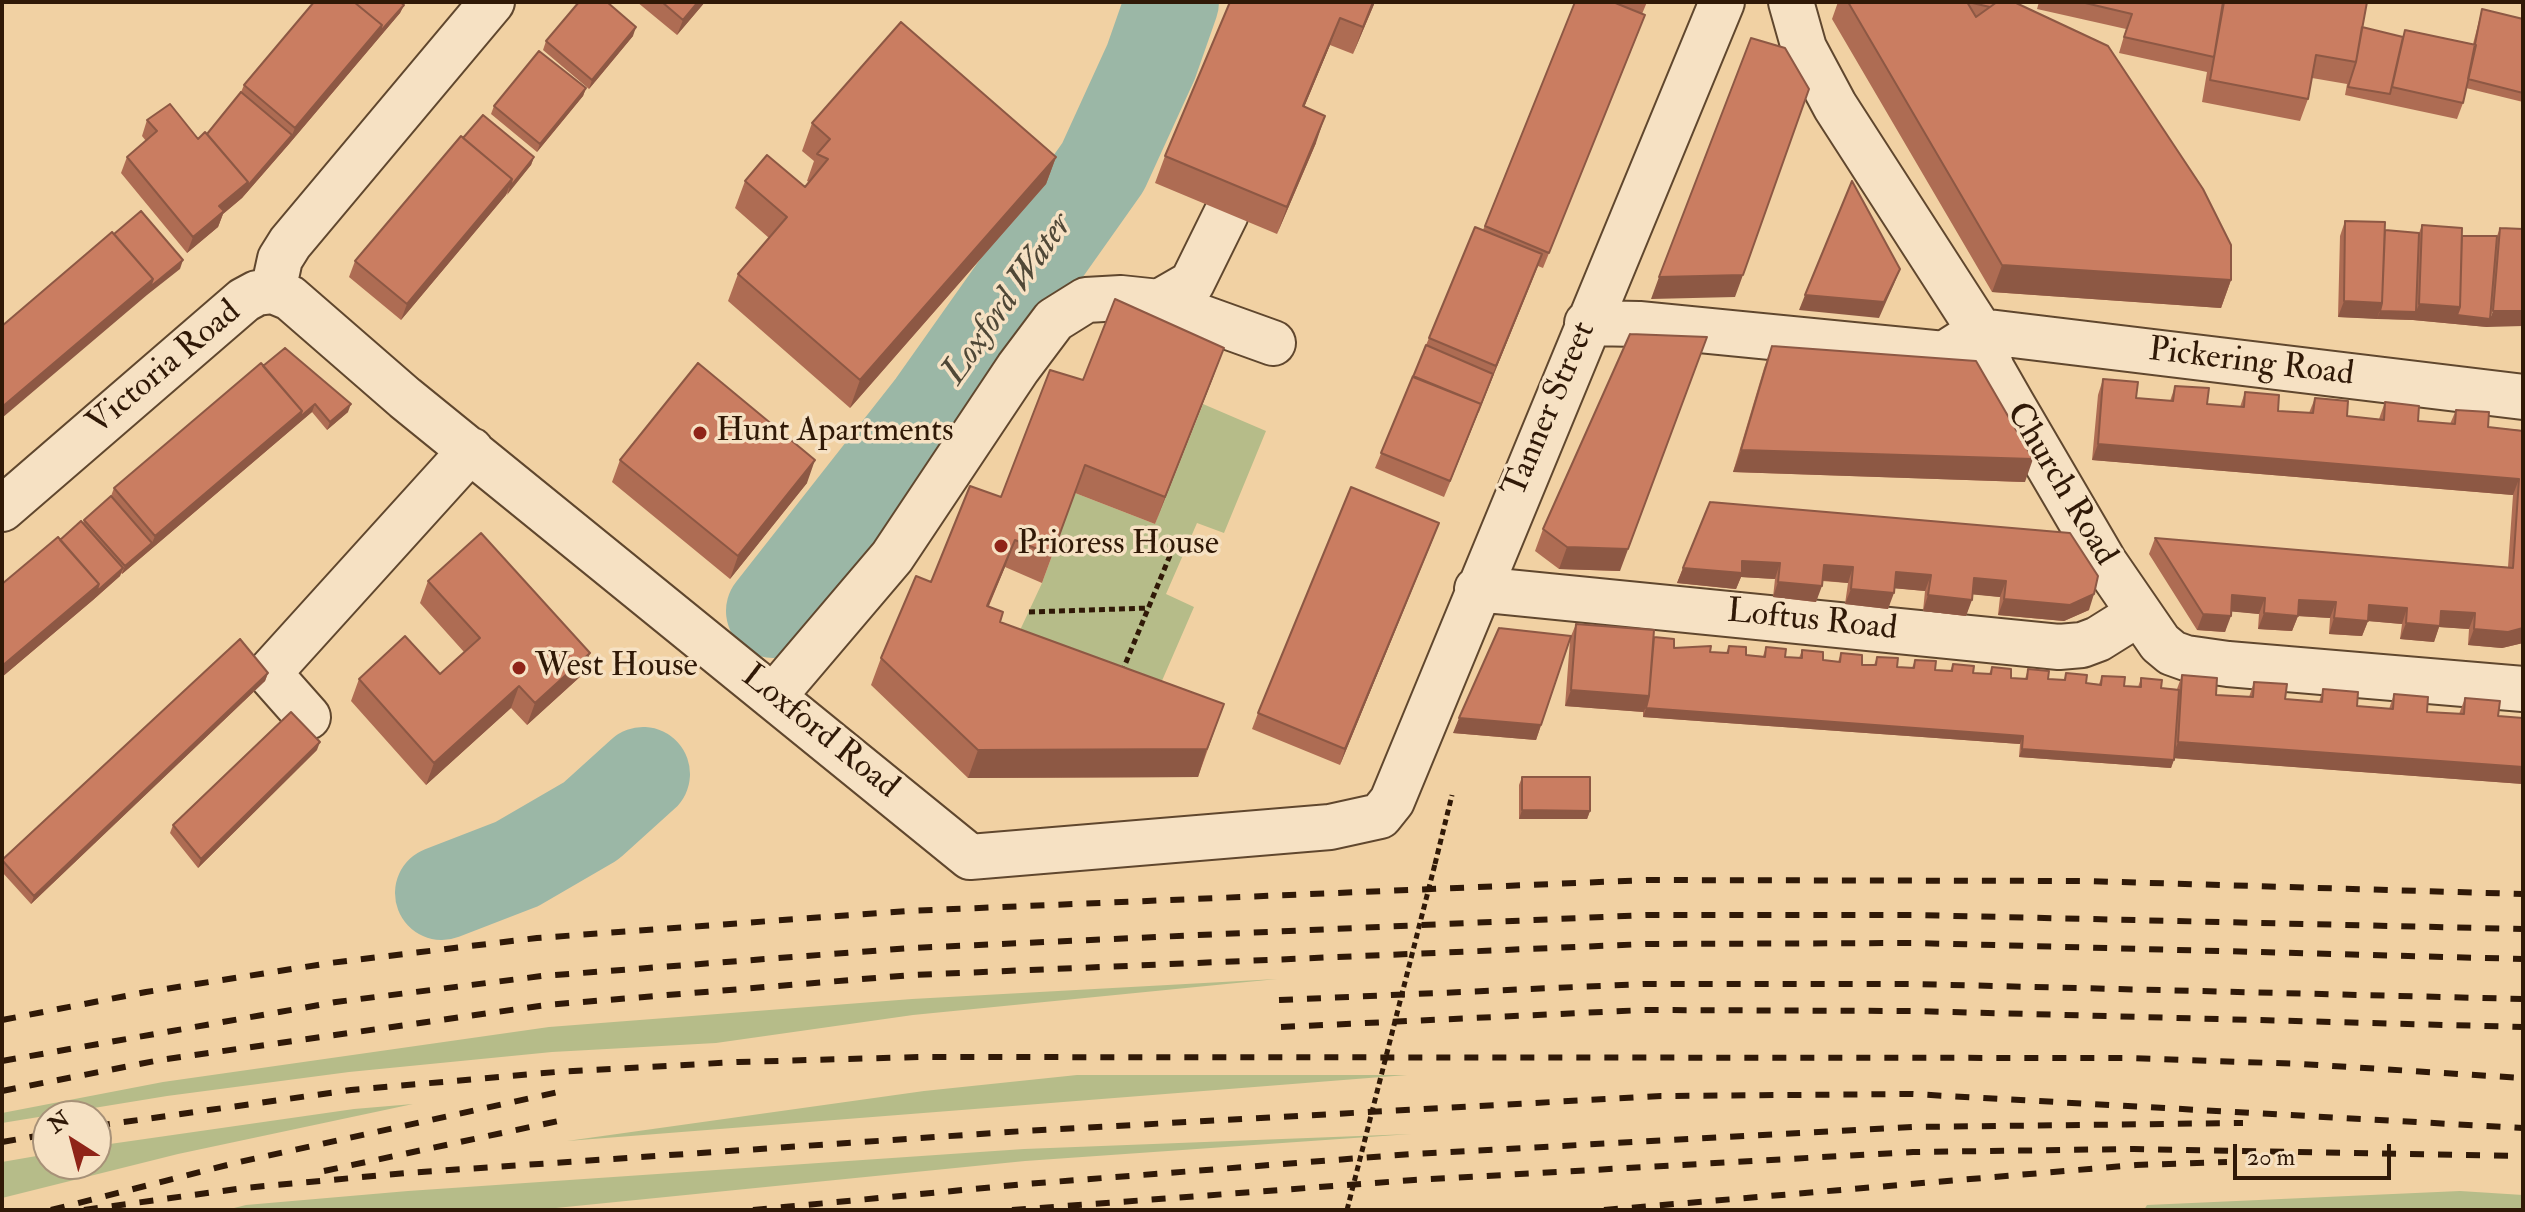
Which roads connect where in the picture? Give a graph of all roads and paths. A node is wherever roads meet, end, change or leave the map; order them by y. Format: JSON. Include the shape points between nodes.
{"nodes":[{"id":1,"x":492,"y":2,"type":"edge"},
{"id":2,"x":1722,"y":2,"type":"edge"},
{"id":3,"x":1791,"y":2,"type":"edge"},
{"id":4,"x":1226,"y":214,"type":"edge"},
{"id":5,"x":273,"y":291,"type":"junction"},
{"id":6,"x":1159,"y":302,"type":"junction"},
{"id":7,"x":1587,"y":323,"type":"junction"},
{"id":8,"x":1980,"y":331,"type":"junction"},
{"id":9,"x":1273,"y":343,"type":"dead end"},
{"id":10,"x":2523,"y":397,"type":"edge"},
{"id":11,"x":471,"y":450,"type":"junction"},
{"id":12,"x":2,"y":509,"type":"edge"},
{"id":13,"x":1178,"y":536,"type":"dead end"},
{"id":14,"x":1477,"y":589,"type":"junction"},
{"id":15,"x":1149,"y":608,"type":"junction"},
{"id":16,"x":1029,"y":612,"type":"dead end"},
{"id":17,"x":2138,"y":614,"type":"junction"},
{"id":18,"x":1119,"y":680,"type":"edge"},
{"id":19,"x":2523,"y":689,"type":"edge"},
{"id":20,"x":773,"y":697,"type":"junction"},
{"id":21,"x":308,"y":717,"type":"dead end"},
{"id":22,"x":1454,"y":787,"type":"dead end"},
{"id":23,"x":1380,"y":816,"type":"joint"},
{"id":24,"x":1347,"y":1210,"type":"edge"}],
"edges":[{"from":1,"to":5,"type":"street","name":"Victoria Road","via":[[290,243],[280,259]]},
{"from":2,"to":7,"type":"street","name":"Tanner Street"},
{"from":3,"to":8,"type":"street","name":"Church Road","via":[[1804,48],[1835,106]]},
{"from":4,"to":6,"type":"street","via":[[1192,283]]},
{"from":5,"to":11,"type":"street","name":"Loxford Road","via":[[290,298]]},
{"from":5,"to":12,"type":"street","name":"Victoria Road","via":[[244,300]]},
{"from":6,"to":9,"type":"street"},
{"from":6,"to":20,"type":"street","via":[[1086,300],[1054,320],[892,557]]},
{"from":7,"to":8,"type":"street","via":[[1944,354]]},
{"from":7,"to":14,"type":"street","name":"Tanner Street"},
{"from":8,"to":10,"type":"street","name":"Pickering Road"},
{"from":8,"to":17,"type":"street","name":"Church Road","via":[[1997,377]]},
{"from":11,"to":20,"type":"street","name":"Loxford Road"},
{"from":11,"to":21,"type":"street","via":[[269,673]]},
{"from":13,"to":15,"type":"path"},
{"from":14,"to":17,"type":"street","name":"Loftus Road","via":[[2059,647],[2098,639]]},
{"from":14,"to":23,"type":"street","name":"Tanner Street","via":[[1415,750]]},
{"from":15,"to":16,"type":"path"},
{"from":15,"to":18,"type":"path"},
{"from":17,"to":19,"type":"street","name":"Church Road","via":[[2166,648],[2186,658]]},
{"from":20,"to":23,"type":"street","name":"Loxford Road","via":[[970,857],[1330,827]]},
{"from":22,"to":24,"type":"path","bridge":true}]}
